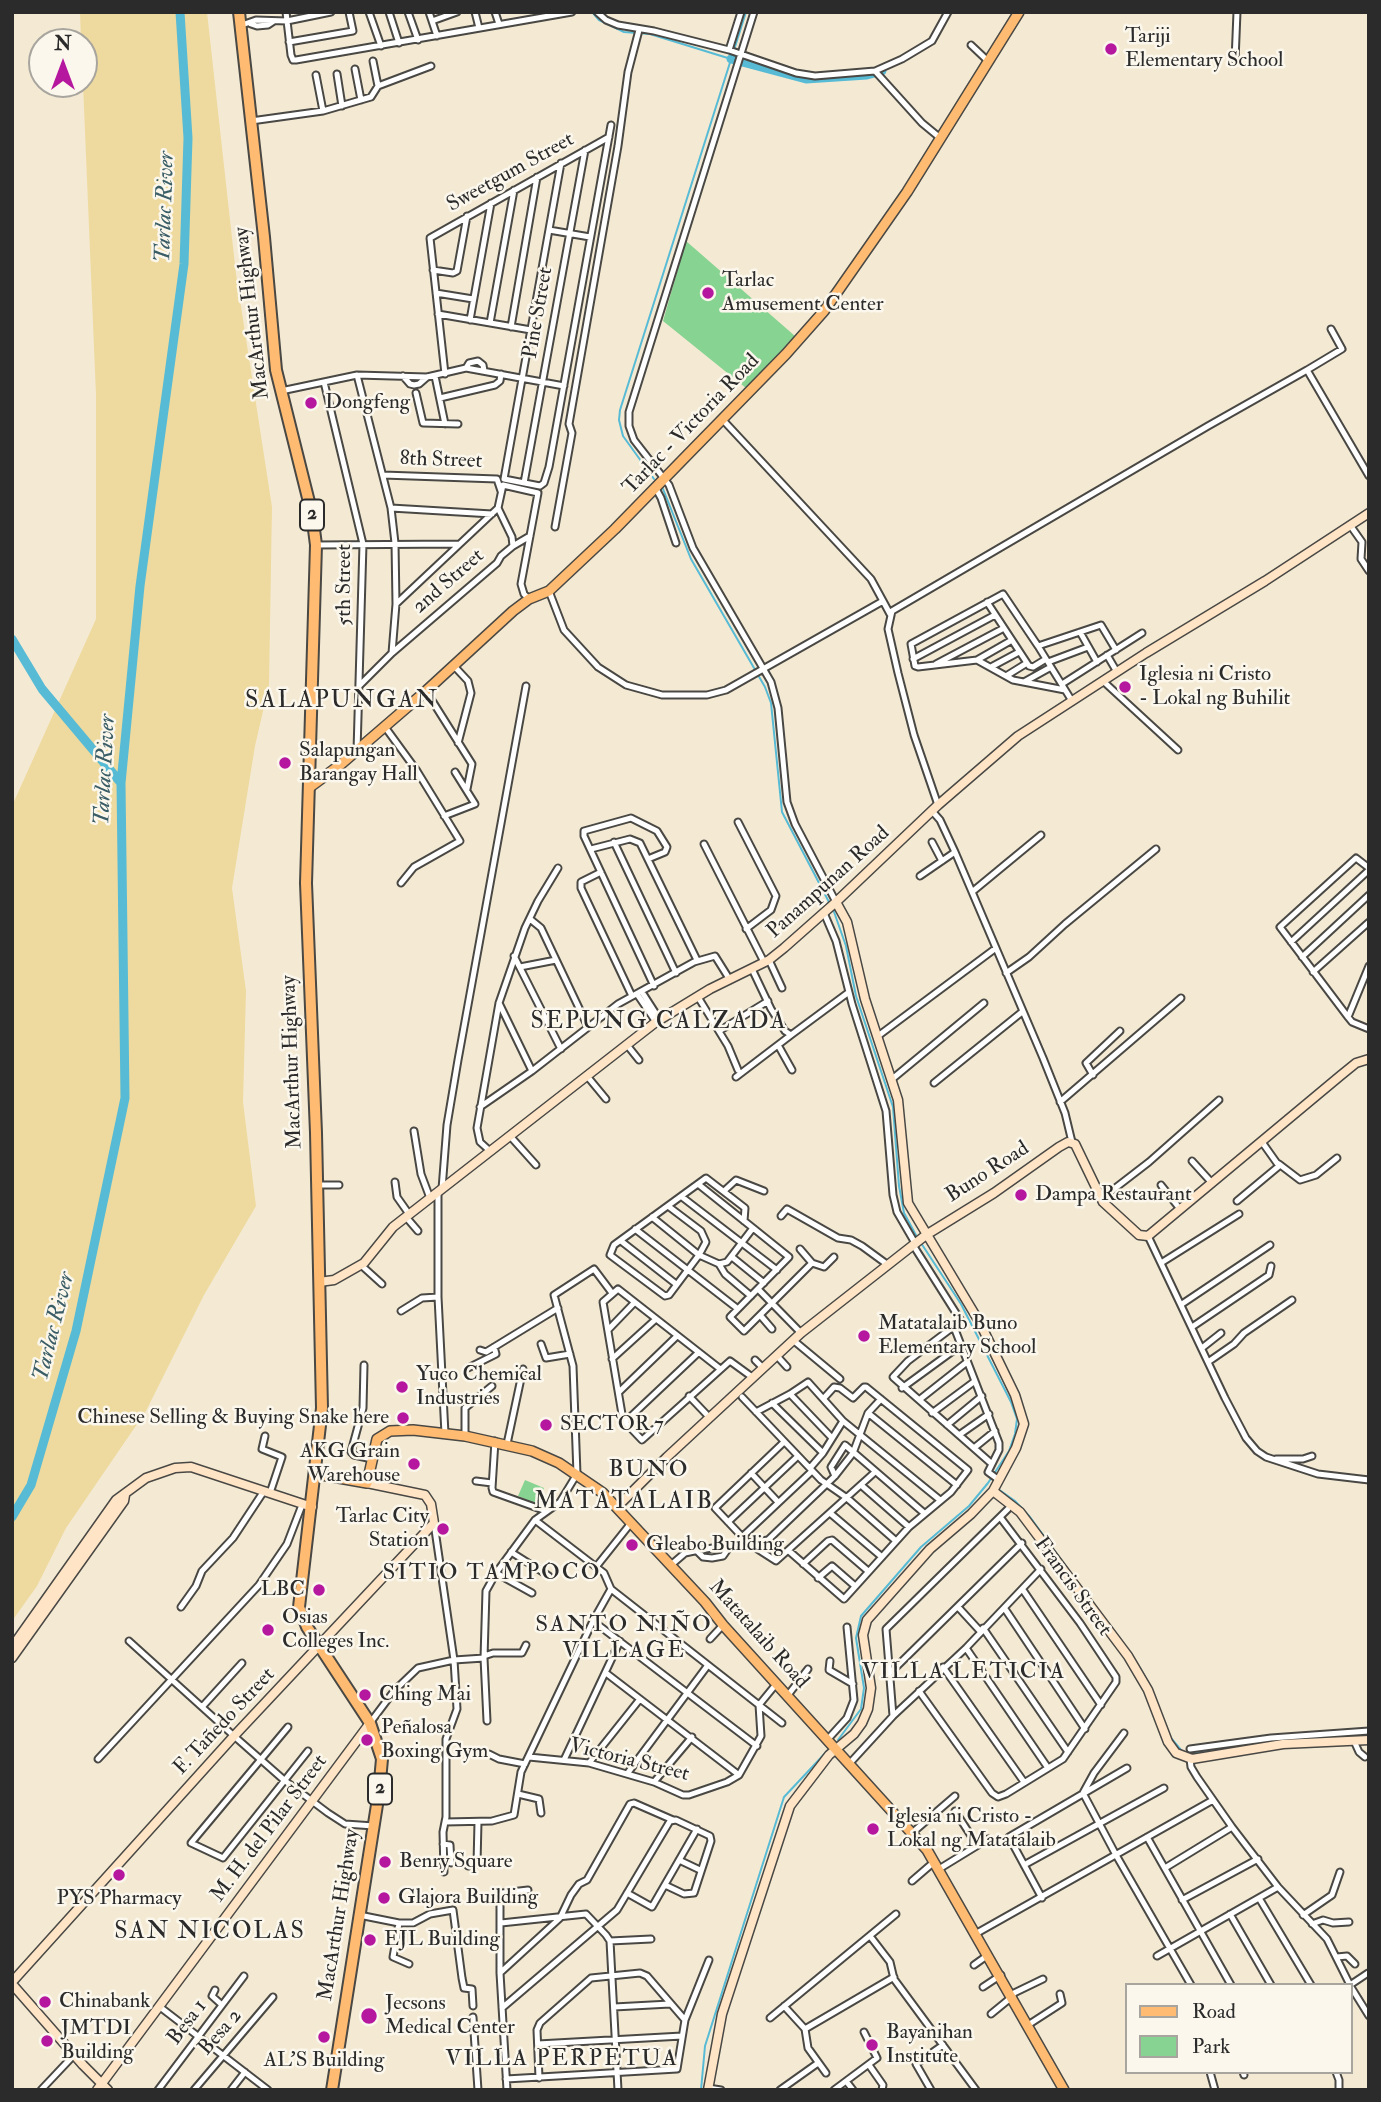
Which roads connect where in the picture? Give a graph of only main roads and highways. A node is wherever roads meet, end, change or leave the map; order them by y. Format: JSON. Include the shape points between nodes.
{"nodes":[{"id":1,"x":239,"y":12,"type":"edge"},
{"id":2,"x":1019,"y":12,"type":"edge"},
{"id":3,"x":310,"y":787,"type":"junction"},
{"id":4,"x":316,"y":1474,"type":"junction"},
{"id":5,"x":332,"y":2090,"type":"edge"},
{"id":6,"x":1064,"y":2090,"type":"edge"}],
"edges":[{"from":1,"to":3,"type":"highway","name":"MacArthur Highway","number":"2","via":[[245,24],[279,391],[317,545]]},
{"from":2,"to":3,"type":"main road","name":"Tarlac - Victoria Road","via":[[907,192],[824,311],[786,354],[549,591],[513,611],[357,751]]},
{"from":3,"to":4,"type":"highway","name":"MacArthur Highway","number":"2","via":[[307,926],[322,1408]]},
{"from":4,"to":5,"type":"highway","name":"MacArthur Highway","number":"2","via":[[307,1506],[301,1617],[370,1723],[382,1759]]},
{"from":4,"to":6,"type":"main road","name":"Matatalaib Road","via":[[367,1483],[377,1439],[390,1431],[413,1430],[495,1441],[540,1454],[603,1493],[837,1748],[937,1865]]}]}
